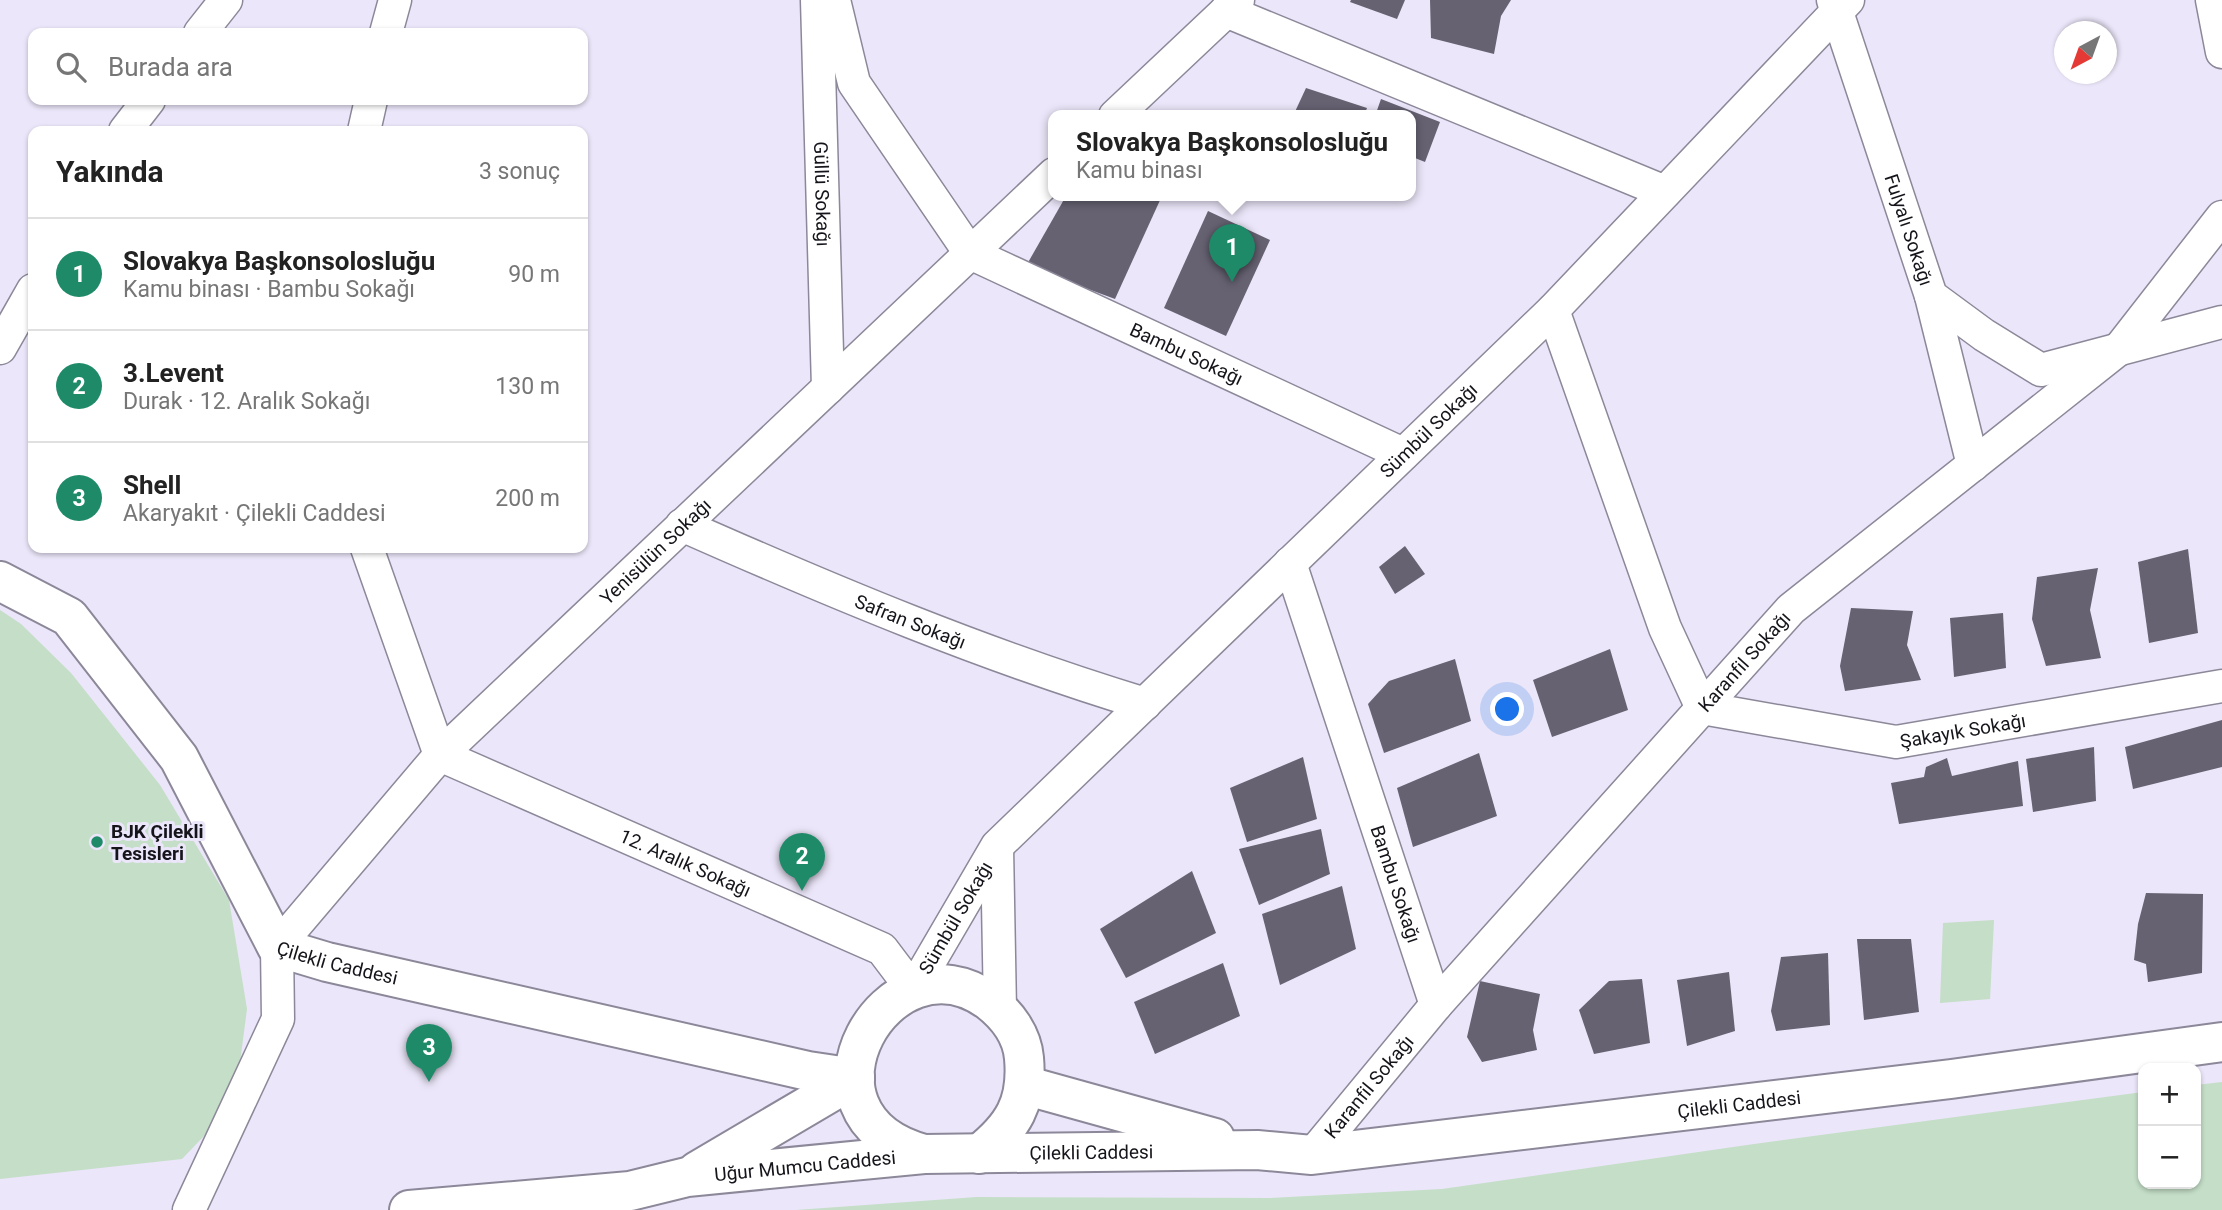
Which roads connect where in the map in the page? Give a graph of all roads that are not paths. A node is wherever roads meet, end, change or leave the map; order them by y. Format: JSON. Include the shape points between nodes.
{"nodes":[{"id":1,"x":226,"y":0,"type":"edge"},
{"id":2,"x":817,"y":0,"type":"edge"},
{"id":3,"x":834,"y":0,"type":"edge"},
{"id":4,"x":2212,"y":0,"type":"edge"},
{"id":5,"x":1839,"y":3,"type":"edge"},
{"id":6,"x":1232,"y":5,"type":"edge"},
{"id":7,"x":204,"y":28,"type":"edge"},
{"id":8,"x":2222,"y":52,"type":"edge"},
{"id":9,"x":145,"y":105,"type":"edge"},
{"id":10,"x":370,"y":105,"type":"edge"},
{"id":11,"x":1121,"y":110,"type":"edge"},
{"id":12,"x":129,"y":126,"type":"edge"},
{"id":13,"x":365,"y":126,"type":"edge"},
{"id":14,"x":1048,"y":180,"type":"edge"},
{"id":15,"x":1665,"y":192,"type":"junction"},
{"id":16,"x":2222,"y":217,"type":"edge"},
{"id":17,"x":970,"y":253,"type":"junction"},
{"id":18,"x":1931,"y":296,"type":"junction"},
{"id":19,"x":28,"y":299,"type":"edge"},
{"id":20,"x":1553,"y":310,"type":"junction"},
{"id":21,"x":2222,"y":322,"type":"edge"},
{"id":22,"x":0,"y":348,"type":"edge"},
{"id":23,"x":2119,"y":349,"type":"junction"},
{"id":24,"x":828,"y":388,"type":"junction"},
{"id":25,"x":1403,"y":454,"type":"junction"},
{"id":26,"x":1973,"y":465,"type":"junction"},
{"id":27,"x":682,"y":525,"type":"junction"},
{"id":28,"x":369,"y":553,"type":"edge"},
{"id":29,"x":1290,"y":564,"type":"junction"},
{"id":30,"x":0,"y":581,"type":"edge"},
{"id":31,"x":2222,"y":686,"type":"edge"},
{"id":32,"x":1144,"y":704,"type":"junction"},
{"id":33,"x":1702,"y":708,"type":"junction"},
{"id":34,"x":440,"y":755,"type":"junction"},
{"id":35,"x":997,"y":846,"type":"junction"},
{"id":36,"x":277,"y":947,"type":"junction"},
{"id":37,"x":914,"y":990,"type":"junction"},
{"id":38,"x":1437,"y":1005,"type":"junction"},
{"id":39,"x":1000,"y":1010,"type":"junction"},
{"id":40,"x":2222,"y":1042,"type":"edge"},
{"id":41,"x":855,"y":1078,"type":"junction"},
{"id":42,"x":1024,"y":1085,"type":"junction"},
{"id":43,"x":1257,"y":1150,"type":"junction"},
{"id":44,"x":924,"y":1154,"type":"junction"},
{"id":45,"x":979,"y":1154,"type":"junction"},
{"id":46,"x":1312,"y":1155,"type":"junction"},
{"id":47,"x":687,"y":1177,"type":"junction"},
{"id":48,"x":189,"y":1210,"type":"edge"},
{"id":49,"x":409,"y":1210,"type":"edge"}],
"edges":[{"from":1,"to":7,"type":"street"},
{"from":2,"to":24,"type":"street","name":"Güllü Sokağı"},
{"from":3,"to":17,"type":"street","via":[[854,83]]},
{"from":4,"to":8,"type":"street"},
{"from":5,"to":15,"type":"street","name":"Sümbül Sokağı"},
{"from":5,"to":18,"type":"street","name":"Fulyalı Sokağı"},
{"from":6,"to":11,"type":"street"},
{"from":6,"to":15,"type":"street"},
{"from":9,"to":12,"type":"street"},
{"from":10,"to":13,"type":"street"},
{"from":14,"to":17,"type":"street","name":"Yenisülün Sokağı"},
{"from":15,"to":20,"type":"street","name":"Sümbül Sokağı"},
{"from":16,"to":23,"type":"street","name":"Karanfil Sokağı"},
{"from":17,"to":24,"type":"street","name":"Yenisülün Sokağı"},
{"from":17,"to":25,"type":"street","name":"Bambu Sokağı"},
{"from":18,"to":23,"type":"street","name":"Fulyalı Sokağı","via":[[2041,370]]},
{"from":18,"to":26,"type":"street"},
{"from":19,"to":22,"type":"street"},
{"from":20,"to":25,"type":"street","name":"Sümbül Sokağı"},
{"from":20,"to":33,"type":"street","via":[[1665,628]]},
{"from":21,"to":23,"type":"street","name":"Fulyalı Sokağı"},
{"from":23,"to":26,"type":"street","name":"Karanfil Sokağı"},
{"from":24,"to":27,"type":"street","name":"Yenisülün Sokağı"},
{"from":25,"to":29,"type":"street","name":"Sümbül Sokağı"},
{"from":26,"to":33,"type":"street","name":"Karanfil Sokağı","via":[[1791,609]]},
{"from":27,"to":32,"type":"street","name":"Safran Sokağı","via":[[964,642]]},
{"from":27,"to":34,"type":"street","name":"Yenisülün Sokağı"},
{"from":28,"to":34,"type":"street"},
{"from":29,"to":32,"type":"street","name":"Sümbül Sokağı"},
{"from":29,"to":38,"type":"street","name":"Bambu Sokağı"},
{"from":30,"to":36,"type":"main road","name":"Çilekli Caddesi","via":[[68,617],[178,758]]},
{"from":31,"to":33,"type":"street","name":"Şakayık Sokağı","via":[[1896,742]]},
{"from":32,"to":35,"type":"street","name":"Sümbül Sokağı"},
{"from":33,"to":38,"type":"street","name":"Karanfil Sokağı"},
{"from":34,"to":36,"type":"street","name":"Yenisülün Sokağı"},
{"from":34,"to":37,"type":"street","name":"12. Aralık Sokağı","via":[[883,949]]},
{"from":35,"to":37,"type":"street","name":"Sümbül Sokağı"},
{"from":35,"to":39,"type":"street","name":"Sümbül Sokağı"},
{"from":36,"to":41,"type":"main road","name":"Çilekli Caddesi","via":[[340,965]]},
{"from":36,"to":48,"type":"street","via":[[278,1018]]},
{"from":37,"to":39,"type":"main road","via":[[930,986],[966,989]]},
{"from":37,"to":41,"type":"main road","via":[[881,1010],[868,1028]]},
{"from":38,"to":46,"type":"street","name":"Karanfil Sokağı"},
{"from":39,"to":42,"type":"main road","via":[[1024,1053]]},
{"from":40,"to":46,"type":"main road","name":"Çilekli Caddesi"},
{"from":41,"to":44,"type":"main road","via":[[856,1098],[875,1129],[903,1149]]},
{"from":41,"to":47,"type":"main road","name":"Uğur Mumcu Caddesi"},
{"from":42,"to":43,"type":"main road","name":"Çilekli Caddesi"},
{"from":42,"to":45,"type":"main road","via":[[1014,1116]]},
{"from":43,"to":45,"type":"main road","name":"Çilekli Caddesi"},
{"from":43,"to":46,"type":"main road","name":"Çilekli Caddesi"},
{"from":44,"to":45,"type":"main road","name":"Çilekli Caddesi"},
{"from":44,"to":47,"type":"main road","name":"Uğur Mumcu Caddesi"},
{"from":47,"to":49,"type":"main road","name":"Uğur Mumcu Caddesi","via":[[630,1191]]}]}
